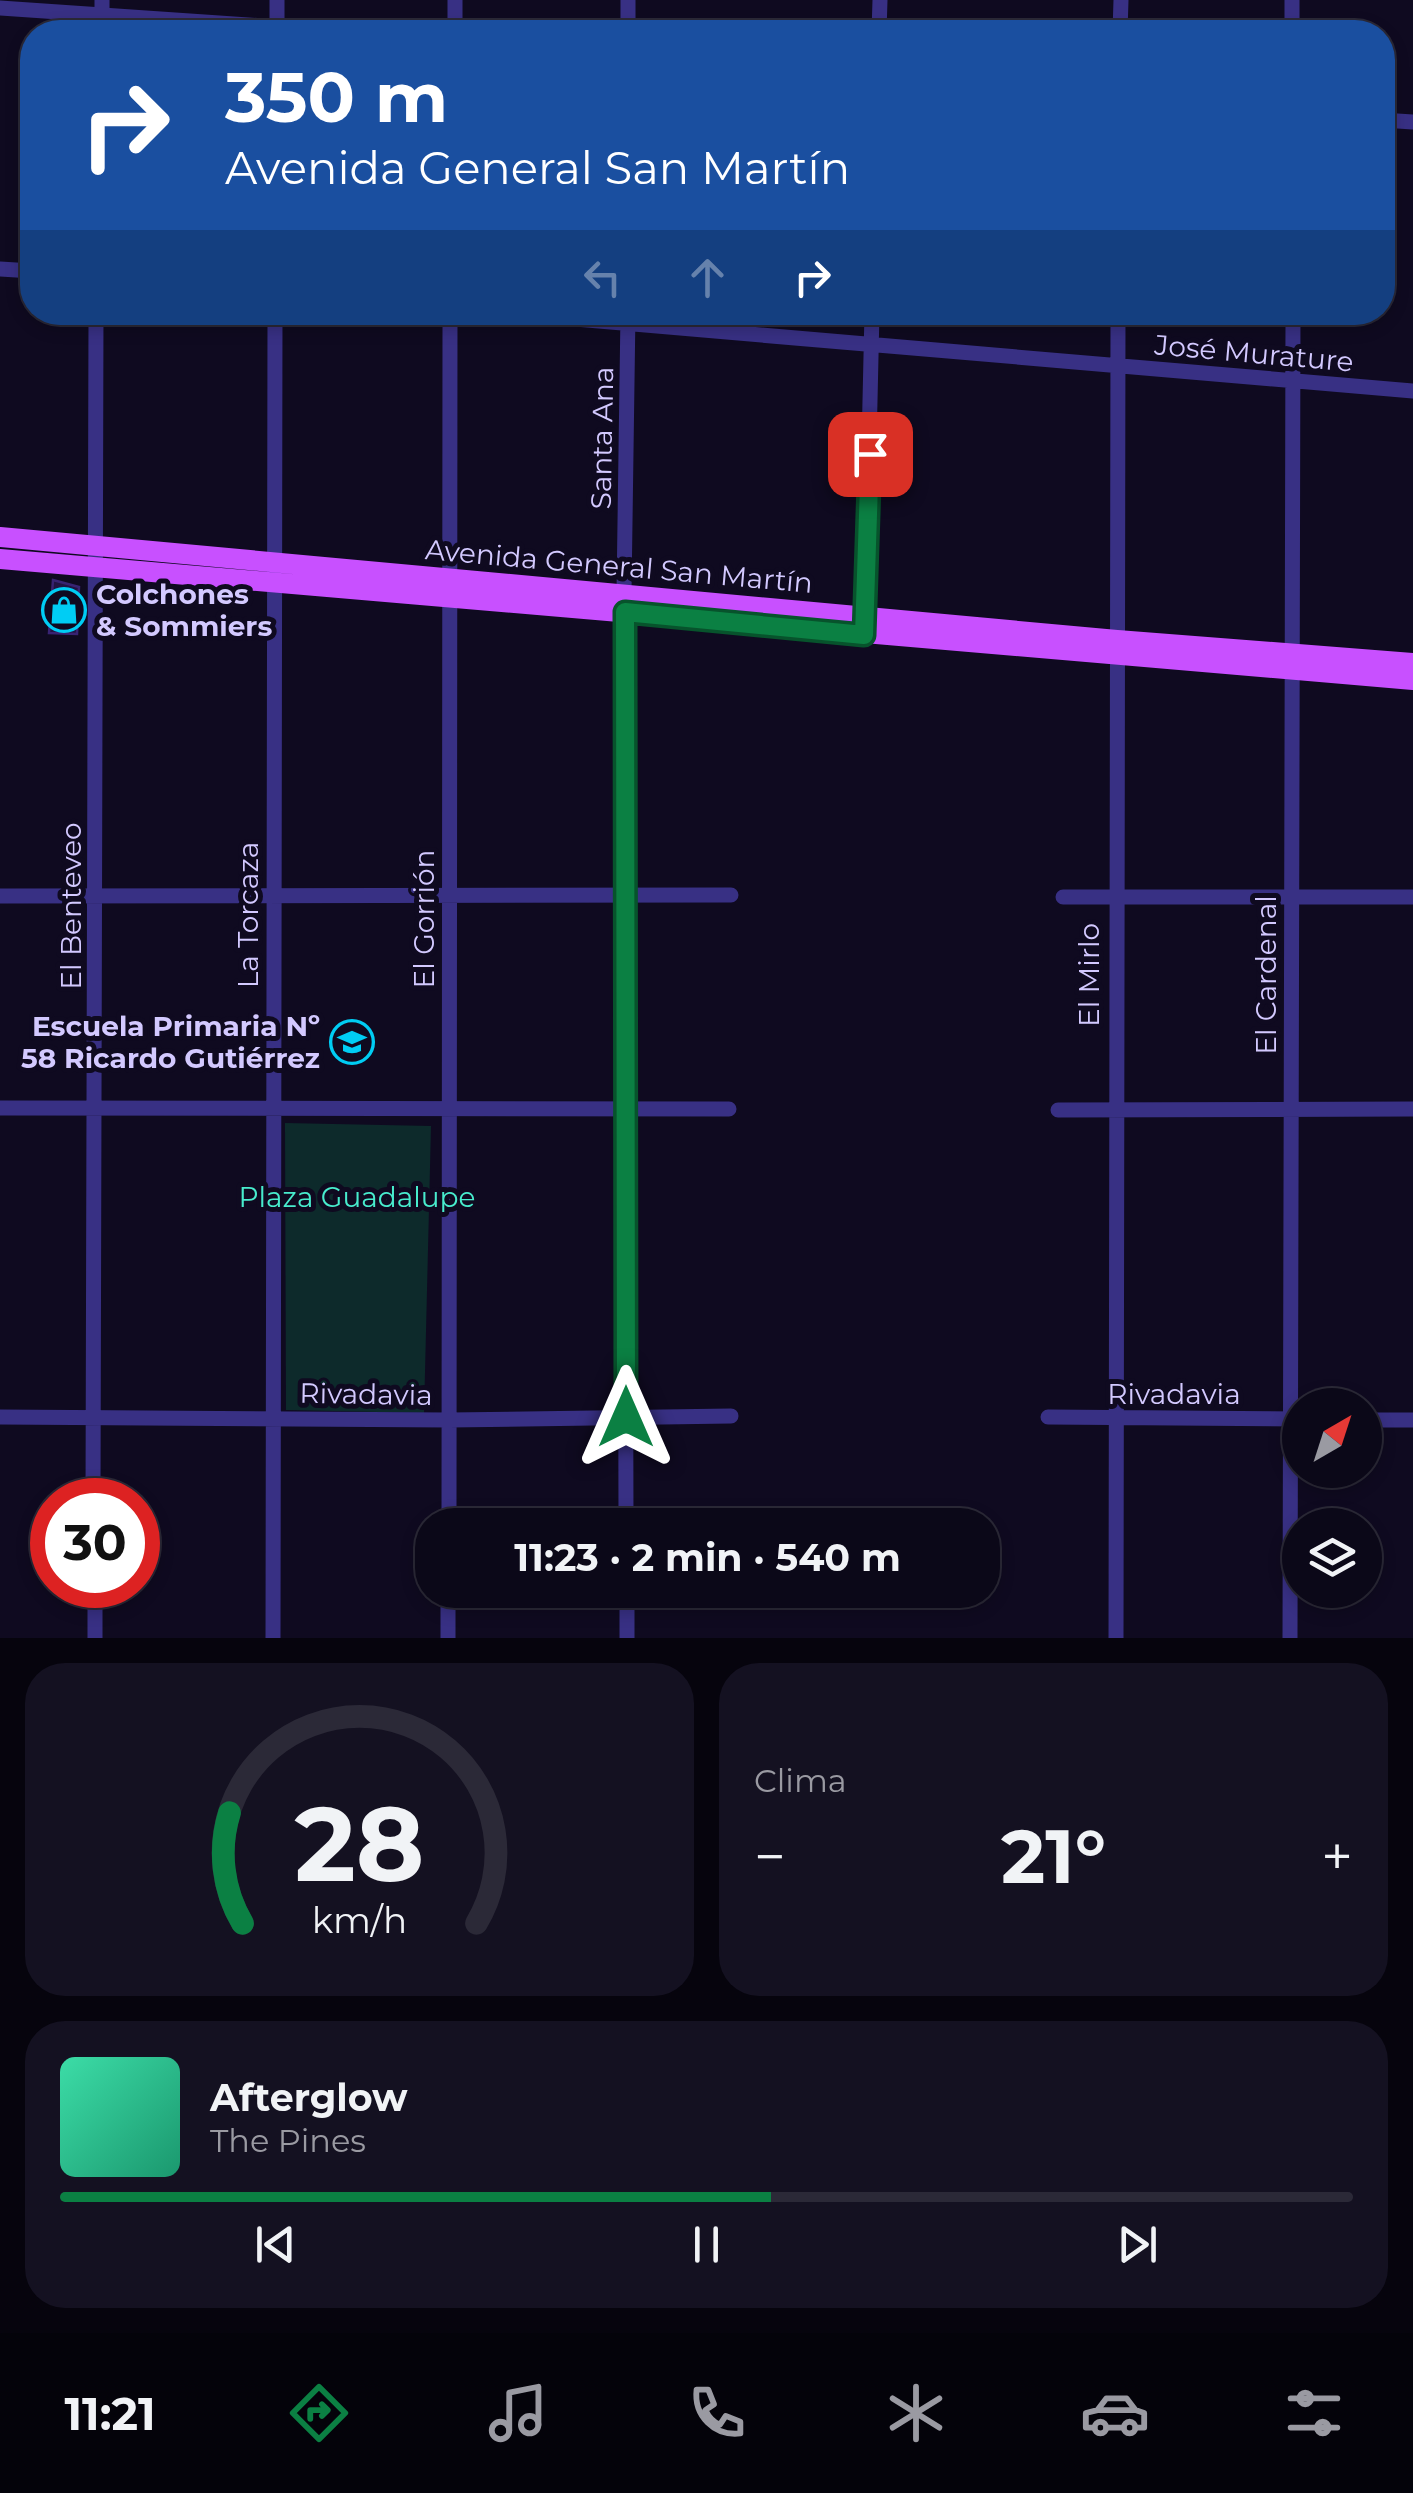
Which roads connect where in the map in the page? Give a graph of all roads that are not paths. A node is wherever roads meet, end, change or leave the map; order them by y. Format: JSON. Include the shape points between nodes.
{"nodes":[{"id":1,"x":102,"y":7,"type":"edge"},
{"id":2,"x":0,"y":8,"type":"edge"},
{"id":3,"x":205,"y":20,"type":"edge"},
{"id":4,"x":96,"y":325,"type":"edge"},
{"id":5,"x":276,"y":325,"type":"edge"},
{"id":6,"x":450,"y":325,"type":"edge"},
{"id":7,"x":628,"y":325,"type":"edge"},
{"id":8,"x":695,"y":325,"type":"edge"},
{"id":9,"x":872,"y":325,"type":"edge"},
{"id":10,"x":1118,"y":325,"type":"edge"},
{"id":11,"x":1292,"y":325,"type":"edge"},
{"id":12,"x":872,"y":346,"type":"junction"},
{"id":13,"x":1118,"y":366,"type":"junction"},
{"id":14,"x":1294,"y":382,"type":"junction"},
{"id":15,"x":1413,"y":391,"type":"edge"},
{"id":16,"x":0,"y":537,"type":"edge"},
{"id":17,"x":94,"y":544,"type":"junction"},
{"id":18,"x":0,"y":558,"type":"edge"},
{"id":19,"x":96,"y":568,"type":"junction"},
{"id":20,"x":274,"y":573,"type":"junction"},
{"id":21,"x":447,"y":588,"type":"junction"},
{"id":22,"x":624,"y":602,"type":"junction"},
{"id":23,"x":865,"y":626,"type":"junction"},
{"id":24,"x":1117,"y":648,"type":"junction"},
{"id":25,"x":1292,"y":662,"type":"junction"},
{"id":26,"x":1413,"y":663,"type":"edge"},
{"id":27,"x":1413,"y":680,"type":"edge"},
{"id":28,"x":625,"y":894,"type":"junction"},
{"id":29,"x":95,"y":895,"type":"junction"},
{"id":30,"x":273,"y":895,"type":"junction"},
{"id":31,"x":0,"y":896,"type":"edge"},
{"id":32,"x":731,"y":896,"type":"dead end"},
{"id":33,"x":1114,"y":896,"type":"junction"},
{"id":34,"x":1291,"y":897,"type":"junction"},
{"id":35,"x":1413,"y":897,"type":"edge"},
{"id":36,"x":448,"y":898,"type":"junction"},
{"id":37,"x":1063,"y":898,"type":"dead end"},
{"id":38,"x":95,"y":1106,"type":"junction"},
{"id":39,"x":273,"y":1107,"type":"junction"},
{"id":40,"x":0,"y":1108,"type":"edge"},
{"id":41,"x":1116,"y":1108,"type":"junction"},
{"id":42,"x":626,"y":1109,"type":"junction"},
{"id":43,"x":728,"y":1109,"type":"dead end"},
{"id":44,"x":1413,"y":1109,"type":"edge"},
{"id":45,"x":450,"y":1110,"type":"junction"},
{"id":46,"x":1058,"y":1110,"type":"dead end"},
{"id":47,"x":1290,"y":1110,"type":"junction"},
{"id":48,"x":1295,"y":1388,"type":"edge"},
{"id":49,"x":731,"y":1416,"type":"dead end"},
{"id":50,"x":0,"y":1417,"type":"edge"},
{"id":51,"x":626,"y":1417,"type":"junction"},
{"id":52,"x":1048,"y":1417,"type":"dead end"},
{"id":53,"x":92,"y":1418,"type":"junction"},
{"id":54,"x":274,"y":1418,"type":"junction"},
{"id":55,"x":1119,"y":1419,"type":"junction"},
{"id":56,"x":1282,"y":1419,"type":"edge"},
{"id":57,"x":449,"y":1420,"type":"junction"},
{"id":58,"x":1382,"y":1420,"type":"edge"},
{"id":59,"x":1413,"y":1420,"type":"edge"},
{"id":60,"x":93,"y":1478,"type":"edge"},
{"id":61,"x":1294,"y":1488,"type":"edge"},
{"id":62,"x":449,"y":1508,"type":"edge"},
{"id":63,"x":626,"y":1508,"type":"edge"},
{"id":64,"x":94,"y":1608,"type":"edge"},
{"id":65,"x":448,"y":1608,"type":"edge"},
{"id":66,"x":627,"y":1608,"type":"edge"},
{"id":67,"x":95,"y":1638,"type":"edge"},
{"id":68,"x":273,"y":1638,"type":"edge"},
{"id":69,"x":448,"y":1638,"type":"edge"},
{"id":70,"x":627,"y":1638,"type":"edge"},
{"id":71,"x":1116,"y":1638,"type":"edge"},
{"id":72,"x":1290,"y":1638,"type":"edge"}],
"edges":[{"from":1,"to":2,"type":"street"},
{"from":1,"to":3,"type":"street"},
{"from":4,"to":17,"type":"street","name":"El Benteveo"},
{"from":5,"to":20,"type":"street","name":"La Torcaza"},
{"from":6,"to":21,"type":"street","name":"El Gorrión"},
{"from":7,"to":22,"type":"street","name":"Santa Ana"},
{"from":8,"to":12,"type":"street","name":"José Murature"},
{"from":9,"to":12,"type":"street"},
{"from":10,"to":13,"type":"street","name":"El Mirlo"},
{"from":11,"to":14,"type":"street","name":"El Cardenal"},
{"from":12,"to":13,"type":"street","name":"José Murature"},
{"from":12,"to":23,"type":"street"},
{"from":13,"to":14,"type":"street","name":"José Murature"},
{"from":13,"to":24,"type":"street","name":"El Mirlo"},
{"from":14,"to":15,"type":"street","name":"José Murature"},
{"from":14,"to":25,"type":"street","name":"El Cardenal"},
{"from":16,"to":17,"type":"main road","name":"Avenida General San Martín"},
{"from":17,"to":19,"type":"street","name":"El Benteveo"},
{"from":17,"to":20,"type":"main road","name":"Avenida General San Martín"},
{"from":18,"to":19,"type":"main road","name":"Avenida General San Martín"},
{"from":19,"to":20,"type":"main road","name":"Avenida General San Martín"},
{"from":19,"to":29,"type":"street","name":"El Benteveo"},
{"from":20,"to":21,"type":"main road","name":"Avenida General San Martín"},
{"from":20,"to":30,"type":"street","name":"La Torcaza"},
{"from":21,"to":22,"type":"main road","name":"Avenida General San Martín"},
{"from":21,"to":36,"type":"street","name":"El Gorrión"},
{"from":22,"to":23,"type":"main road","name":"Avenida General San Martín"},
{"from":22,"to":28,"type":"street","name":"Santa Ana"},
{"from":23,"to":24,"type":"main road","name":"Avenida General San Martín"},
{"from":24,"to":25,"type":"main road","name":"Avenida General San Martín"},
{"from":24,"to":33,"type":"street","name":"El Mirlo"},
{"from":25,"to":26,"type":"main road","name":"Avenida General San Martín"},
{"from":25,"to":27,"type":"main road","name":"Avenida General San Martín"},
{"from":25,"to":34,"type":"street","name":"El Cardenal"},
{"from":28,"to":32,"type":"street"},
{"from":28,"to":36,"type":"street"},
{"from":28,"to":42,"type":"street","name":"Santa Ana"},
{"from":29,"to":30,"type":"street"},
{"from":29,"to":31,"type":"street"},
{"from":29,"to":38,"type":"street","name":"El Benteveo"},
{"from":30,"to":36,"type":"street"},
{"from":30,"to":39,"type":"street","name":"La Torcaza"},
{"from":33,"to":34,"type":"street"},
{"from":33,"to":37,"type":"street"},
{"from":33,"to":41,"type":"street","name":"El Mirlo"},
{"from":34,"to":35,"type":"street"},
{"from":34,"to":47,"type":"street","name":"El Cardenal"},
{"from":36,"to":45,"type":"street","name":"El Gorrión"},
{"from":38,"to":39,"type":"street"},
{"from":38,"to":40,"type":"street"},
{"from":38,"to":53,"type":"street","name":"El Benteveo"},
{"from":39,"to":45,"type":"street"},
{"from":39,"to":54,"type":"street","name":"La Torcaza"},
{"from":41,"to":46,"type":"street"},
{"from":41,"to":47,"type":"street"},
{"from":41,"to":55,"type":"street","name":"El Mirlo"},
{"from":42,"to":43,"type":"street"},
{"from":42,"to":45,"type":"street"},
{"from":42,"to":51,"type":"street","name":"Santa Ana"},
{"from":44,"to":47,"type":"street"},
{"from":45,"to":57,"type":"street","name":"El Gorrión"},
{"from":47,"to":48,"type":"street","name":"El Cardenal"},
{"from":49,"to":51,"type":"street","name":"Rivadavia"},
{"from":50,"to":53,"type":"street","name":"Rivadavia"},
{"from":51,"to":57,"type":"street","name":"Rivadavia"},
{"from":51,"to":63,"type":"street","name":"Santa Ana"},
{"from":52,"to":55,"type":"street","name":"Rivadavia"},
{"from":53,"to":54,"type":"street","name":"Rivadavia"},
{"from":53,"to":60,"type":"street","name":"El Benteveo"},
{"from":54,"to":57,"type":"street","name":"Rivadavia"},
{"from":54,"to":68,"type":"street","name":"La Torcaza"},
{"from":55,"to":56,"type":"street","name":"Rivadavia"},
{"from":55,"to":71,"type":"street","name":"El Mirlo"},
{"from":57,"to":62,"type":"street","name":"El Gorrión"},
{"from":58,"to":59,"type":"street"},
{"from":61,"to":72,"type":"street","name":"El Cardenal"},
{"from":64,"to":67,"type":"street"},
{"from":65,"to":69,"type":"street"},
{"from":66,"to":70,"type":"street"}]}
